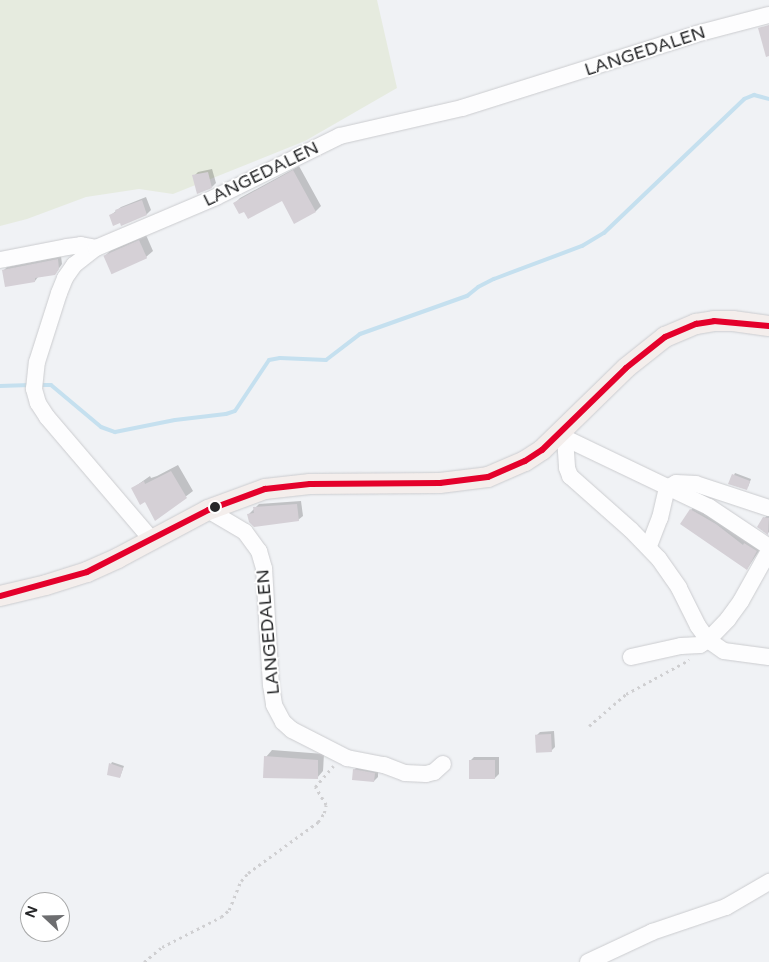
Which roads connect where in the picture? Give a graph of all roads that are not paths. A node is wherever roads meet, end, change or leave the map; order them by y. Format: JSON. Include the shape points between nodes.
{"nodes":[{"id":1,"x":769,"y":15,"type":"edge"},
{"id":2,"x":96,"y":248,"type":"junction"},
{"id":3,"x":0,"y":260,"type":"edge"},
{"id":4,"x":769,"y":326,"type":"edge"},
{"id":5,"x":563,"y":436,"type":"junction"},
{"id":6,"x":667,"y":488,"type":"junction"},
{"id":7,"x":769,"y":508,"type":"edge"},
{"id":8,"x":208,"y":510,"type":"junction"},
{"id":9,"x":152,"y":540,"type":"junction"},
{"id":10,"x":649,"y":546,"type":"junction"},
{"id":11,"x":769,"y":547,"type":"edge"},
{"id":12,"x":769,"y":551,"type":"edge"},
{"id":13,"x":0,"y":596,"type":"edge"},
{"id":14,"x":704,"y":642,"type":"junction"},
{"id":15,"x":631,"y":656,"type":"dead end"},
{"id":16,"x":769,"y":657,"type":"edge"},
{"id":17,"x":443,"y":764,"type":"dead end"},
{"id":18,"x":769,"y":882,"type":"edge"},
{"id":19,"x":588,"y":962,"type":"edge"}],
"edges":[{"from":1,"to":2,"type":"lane","name":"LANGEDALEN","via":[[696,34],[462,108],[340,136],[216,197]]},
{"from":2,"to":3,"type":"lane","via":[[74,246]]},
{"from":2,"to":9,"type":"lane","name":"LANGEDALEN","via":[[74,265],[65,278],[37,362],[34,385],[38,403],[47,418]]},
{"from":4,"to":5,"type":"main road","via":[[714,321],[681,329],[626,368]]},
{"from":5,"to":6,"type":"lane"},
{"from":5,"to":8,"type":"main road","via":[[526,462],[488,477],[440,483],[293,485],[265,489]]},
{"from":5,"to":10,"type":"lane","via":[[570,476]]},
{"from":6,"to":7,"type":"lane","via":[[676,483],[696,484]]},
{"from":6,"to":10,"type":"lane"},
{"from":6,"to":11,"type":"lane","via":[[724,515]]},
{"from":8,"to":9,"type":"main road"},
{"from":8,"to":17,"type":"lane","name":"LANGEDALEN","via":[[246,532],[259,551],[264,568],[271,685],[278,715],[292,730],[347,758],[405,773],[430,774]]},
{"from":9,"to":13,"type":"main road","via":[[65,580]]},
{"from":10,"to":14,"type":"lane","via":[[669,572]]},
{"from":12,"to":14,"type":"lane","via":[[741,601]]},
{"from":14,"to":15,"type":"lane"},
{"from":14,"to":16,"type":"lane","via":[[729,652]]},
{"from":18,"to":19,"type":"lane","via":[[726,907],[652,932]]}]}
